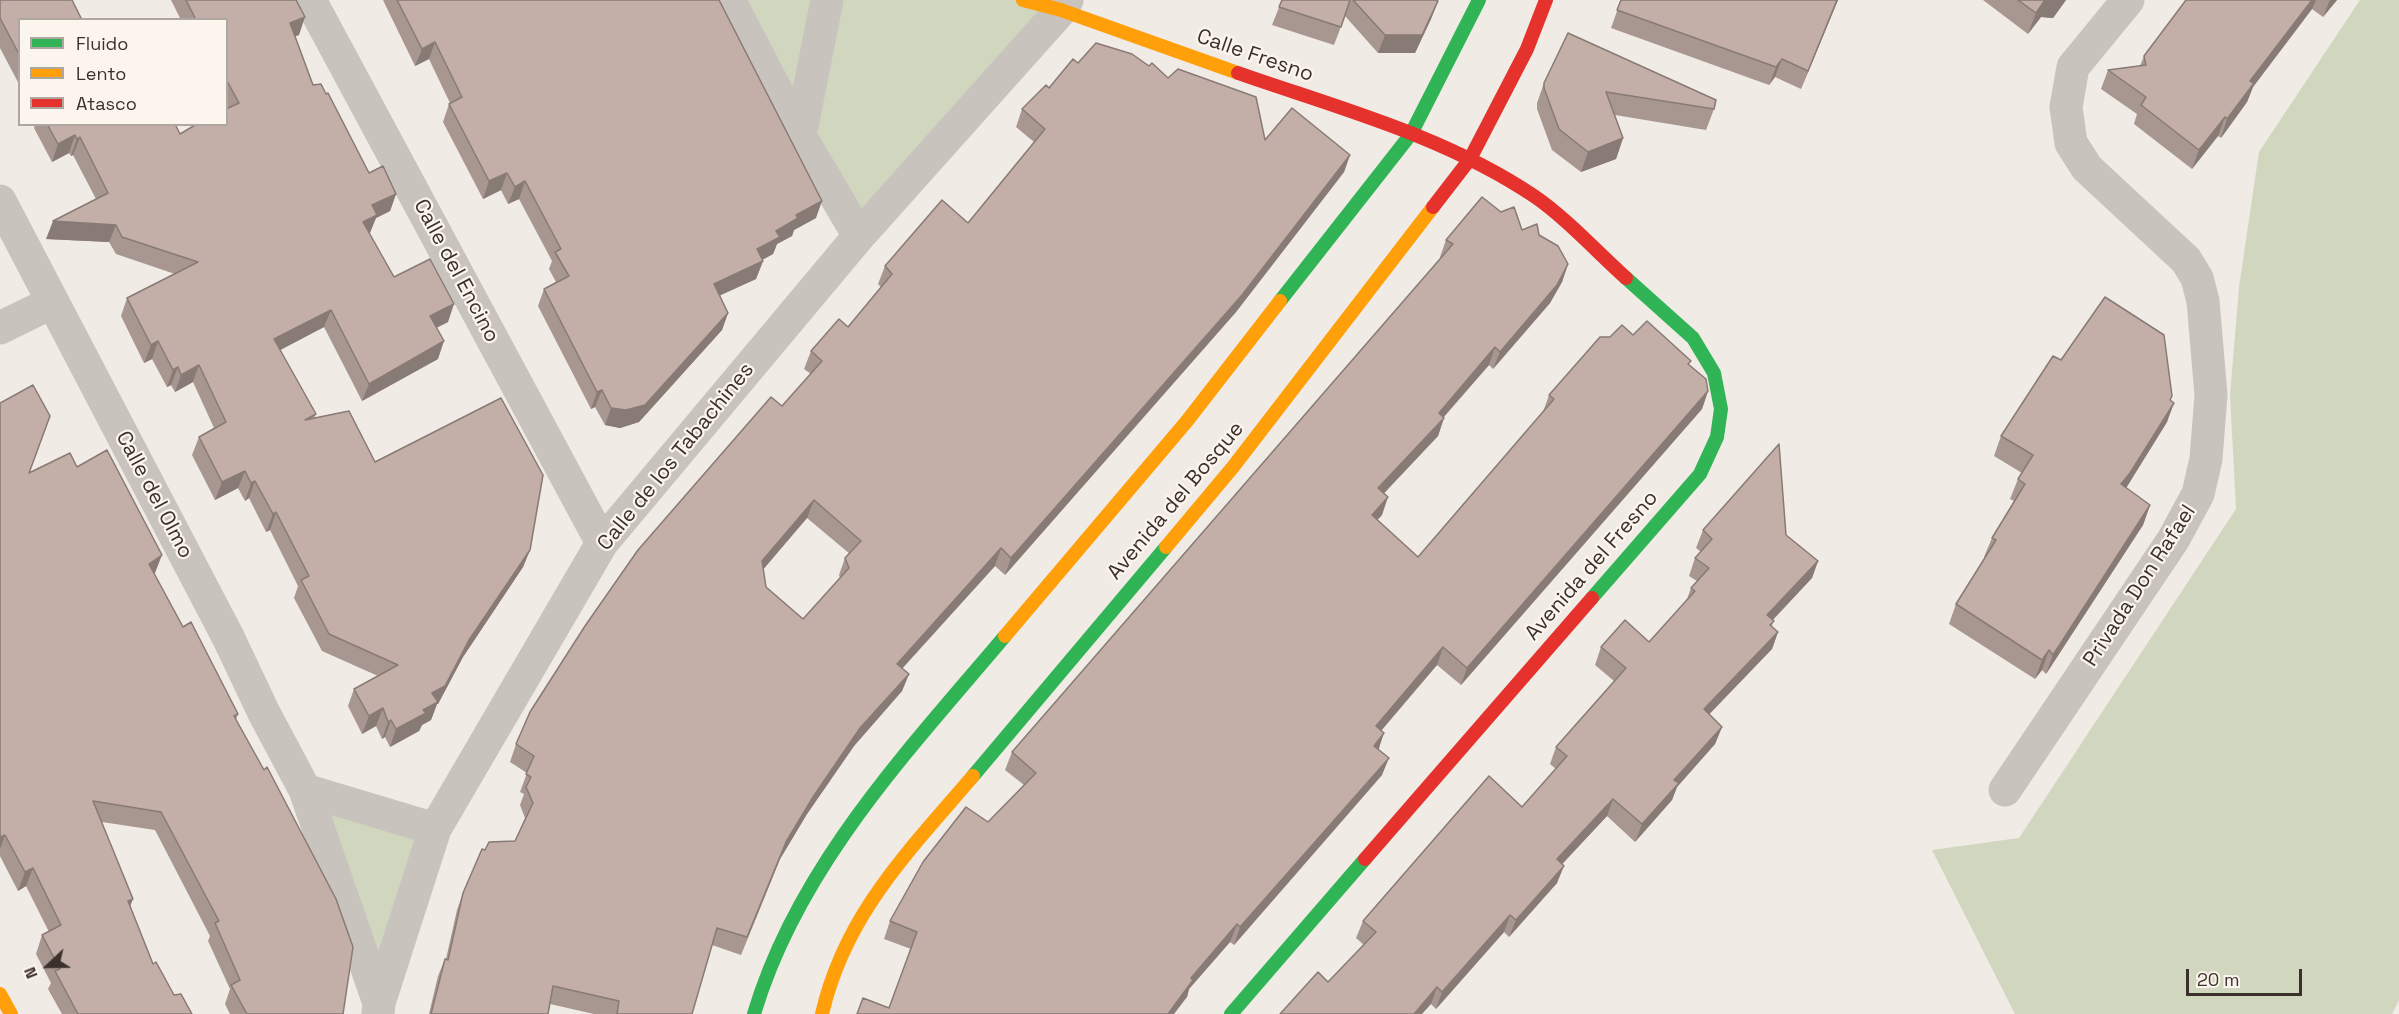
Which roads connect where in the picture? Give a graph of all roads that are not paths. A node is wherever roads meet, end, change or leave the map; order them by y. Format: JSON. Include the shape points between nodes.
{"nodes":[{"id":1,"x":310,"y":0,"type":"edge"},
{"id":2,"x":729,"y":0,"type":"edge"},
{"id":3,"x":827,"y":0,"type":"edge"},
{"id":4,"x":1023,"y":0,"type":"edge"},
{"id":5,"x":1479,"y":0,"type":"edge"},
{"id":6,"x":1546,"y":0,"type":"edge"},
{"id":7,"x":2128,"y":0,"type":"edge"},
{"id":8,"x":1064,"y":5,"type":"edge"},
{"id":9,"x":1411,"y":134,"type":"junction"},
{"id":10,"x":800,"y":136,"type":"junction"},
{"id":11,"x":1470,"y":159,"type":"junction"},
{"id":12,"x":0,"y":201,"type":"edge"},
{"id":13,"x":859,"y":236,"type":"junction"},
{"id":14,"x":53,"y":302,"type":"junction"},
{"id":15,"x":0,"y":328,"type":"edge"},
{"id":16,"x":602,"y":543,"type":"junction"},
{"id":17,"x":305,"y":790,"type":"junction"},
{"id":18,"x":2005,"y":790,"type":"dead end"},
{"id":19,"x":435,"y":829,"type":"junction"},
{"id":20,"x":0,"y":994,"type":"edge"},
{"id":21,"x":378,"y":1008,"type":"edge"},
{"id":22,"x":11,"y":1014,"type":"edge"},
{"id":23,"x":754,"y":1014,"type":"edge"},
{"id":24,"x":822,"y":1014,"type":"edge"},
{"id":25,"x":1232,"y":1014,"type":"edge"}],
"edges":[{"from":1,"to":16,"type":"street","name":"Calle del Encino"},
{"from":2,"to":10,"type":"street"},
{"from":3,"to":10,"type":"street"},
{"from":4,"to":8,"type":"street","name":"Calle Fresno"},
{"from":5,"to":9,"type":"street","name":"Avenida del Bosque"},
{"from":6,"to":11,"type":"street","name":"Avenida del Bosque","via":[[1527,49]]},
{"from":7,"to":18,"type":"street","name":"Privada Don Rafael","via":[[2073,67],[2066,106],[2072,143],[2087,168],[2186,260],[2197,278],[2203,301],[2211,395],[2206,459],[2198,494],[2173,540]]},
{"from":8,"to":9,"type":"street","name":"Calle Fresno"},
{"from":8,"to":13,"type":"street","name":"Calle de los Tabachines"},
{"from":9,"to":11,"type":"street","name":"Calle Fresno"},
{"from":9,"to":23,"type":"street","name":"Avenida del Bosque","via":[[1187,421],[867,799],[798,908],[767,970]]},
{"from":10,"to":13,"type":"street"},
{"from":11,"to":24,"type":"street","name":"Avenida del Bosque","via":[[1233,467],[875,892],[848,936],[828,981]]},
{"from":11,"to":25,"type":"street","name":"Avenida del Fresno","via":[[1535,197],[1692,338],[1714,373],[1721,410],[1717,437],[1700,474]]},
{"from":12,"to":14,"type":"street","name":"Calle del Olmo"},
{"from":13,"to":16,"type":"street","name":"Calle de los Tabachines"},
{"from":14,"to":15,"type":"street"},
{"from":14,"to":17,"type":"street","name":"Calle del Olmo"},
{"from":16,"to":19,"type":"street","name":"Calle de los Tabachines"},
{"from":17,"to":19,"type":"street"},
{"from":17,"to":21,"type":"street","name":"Calle del Olmo"},
{"from":19,"to":21,"type":"street","name":"Calle de los Tabachines"},
{"from":20,"to":22,"type":"street"}]}
